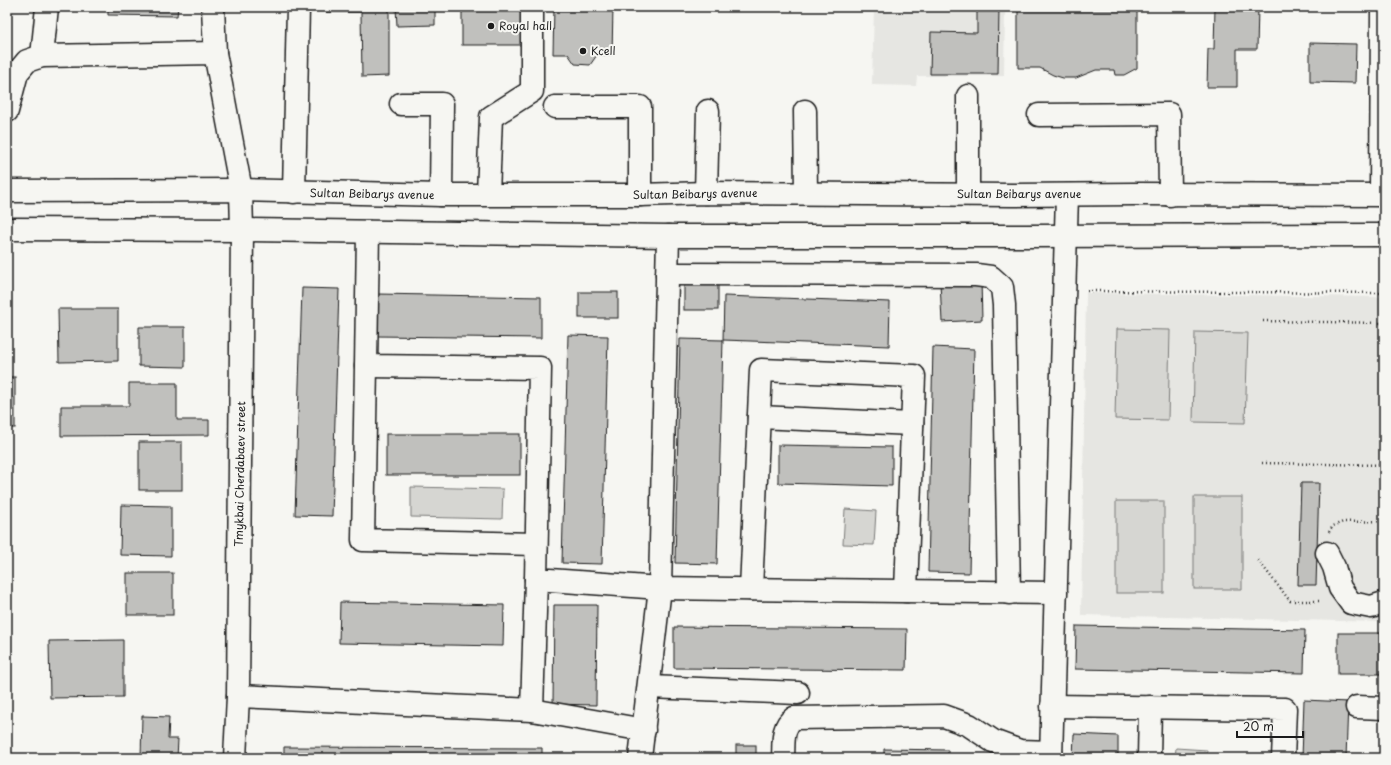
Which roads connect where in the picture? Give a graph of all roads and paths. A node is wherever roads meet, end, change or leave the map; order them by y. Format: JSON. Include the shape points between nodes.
{"nodes":[{"id":1,"x":47,"y":7,"type":"edge"},
{"id":2,"x":213,"y":7,"type":"edge"},
{"id":3,"x":298,"y":7,"type":"edge"},
{"id":4,"x":532,"y":7,"type":"edge"},
{"id":5,"x":1382,"y":7,"type":"edge"},
{"id":6,"x":215,"y":53,"type":"junction"},
{"id":7,"x":42,"y":56,"type":"junction"},
{"id":8,"x":968,"y":96,"type":"dead end"},
{"id":9,"x":401,"y":104,"type":"dead end"},
{"id":10,"x":555,"y":106,"type":"dead end"},
{"id":11,"x":7,"y":111,"type":"edge"},
{"id":12,"x":708,"y":111,"type":"dead end"},
{"id":13,"x":805,"y":111,"type":"dead end"},
{"id":14,"x":1039,"y":115,"type":"dead end"},
{"id":15,"x":241,"y":190,"type":"junction"},
{"id":16,"x":7,"y":192,"type":"edge"},
{"id":17,"x":294,"y":192,"type":"junction"},
{"id":18,"x":706,"y":193,"type":"junction"},
{"id":19,"x":806,"y":193,"type":"junction"},
{"id":20,"x":488,"y":194,"type":"junction"},
{"id":21,"x":968,"y":194,"type":"junction"},
{"id":22,"x":1067,"y":194,"type":"junction"},
{"id":23,"x":441,"y":195,"type":"junction"},
{"id":24,"x":640,"y":195,"type":"junction"},
{"id":25,"x":1170,"y":195,"type":"junction"},
{"id":26,"x":1382,"y":195,"type":"edge"},
{"id":27,"x":7,"y":229,"type":"edge"},
{"id":28,"x":242,"y":230,"type":"junction"},
{"id":29,"x":368,"y":232,"type":"junction"},
{"id":30,"x":1066,"y":235,"type":"junction"},
{"id":31,"x":1384,"y":235,"type":"edge"},
{"id":32,"x":668,"y":236,"type":"junction"},
{"id":33,"x":667,"y":274,"type":"junction"},
{"id":34,"x":1064,"y":291,"type":"junction"},
{"id":35,"x":1384,"y":293,"type":"edge"},
{"id":36,"x":1263,"y":321,"type":"dead end"},
{"id":37,"x":1384,"y":323,"type":"edge"},
{"id":38,"x":366,"y":366,"type":"junction"},
{"id":39,"x":759,"y":417,"type":"junction"},
{"id":40,"x":912,"y":424,"type":"junction"},
{"id":41,"x":1262,"y":462,"type":"dead end"},
{"id":42,"x":1384,"y":465,"type":"edge"},
{"id":43,"x":536,"y":544,"type":"junction"},
{"id":44,"x":1327,"y":554,"type":"dead end"},
{"id":45,"x":536,"y":579,"type":"junction"},
{"id":46,"x":660,"y":588,"type":"junction"},
{"id":47,"x":751,"y":589,"type":"junction"},
{"id":48,"x":906,"y":591,"type":"junction"},
{"id":49,"x":1009,"y":593,"type":"junction"},
{"id":50,"x":1056,"y":593,"type":"junction"},
{"id":51,"x":1384,"y":603,"type":"edge"},
{"id":52,"x":649,"y":687,"type":"junction"},
{"id":53,"x":798,"y":693,"type":"dead end"},
{"id":54,"x":238,"y":696,"type":"junction"},
{"id":55,"x":1052,"y":706,"type":"junction"},
{"id":56,"x":1150,"y":708,"type":"junction"},
{"id":57,"x":1357,"y":708,"type":"dead end"},
{"id":58,"x":1384,"y":708,"type":"edge"},
{"id":59,"x":532,"y":710,"type":"junction"},
{"id":60,"x":644,"y":730,"type":"junction"},
{"id":61,"x":1051,"y":755,"type":"edge"},
{"id":62,"x":236,"y":758,"type":"edge"},
{"id":63,"x":640,"y":758,"type":"edge"},
{"id":64,"x":783,"y":758,"type":"edge"},
{"id":65,"x":1149,"y":758,"type":"edge"},
{"id":66,"x":1283,"y":758,"type":"edge"}],
"edges":[{"from":1,"to":7,"type":"main road"},
{"from":2,"to":6,"type":"main road","name":"Tmykbai Cherdabaev street"},
{"from":3,"to":17,"type":"main road"},
{"from":4,"to":20,"type":"main road","via":[[532,91],[491,117]]},
{"from":5,"to":26,"type":"main road"},
{"from":6,"to":7,"type":"main road"},
{"from":6,"to":15,"type":"main road","name":"Tmykbai Cherdabaev street"},
{"from":7,"to":11,"type":"main road","via":[[27,61],[17,73]]},
{"from":8,"to":21,"type":"main road"},
{"from":9,"to":23,"type":"main road","via":[[442,104]]},
{"from":10,"to":24,"type":"main road","via":[[640,107]]},
{"from":12,"to":18,"type":"main road"},
{"from":13,"to":19,"type":"main road"},
{"from":14,"to":25,"type":"main road","via":[[1169,114]]},
{"from":15,"to":16,"type":"main road","name":"Sultan Beibarys avenue"},
{"from":15,"to":17,"type":"main road","name":"Sultan Beibarys avenue"},
{"from":15,"to":28,"type":"main road","name":"Tmykbai Cherdabaev street"},
{"from":17,"to":23,"type":"main road","name":"Sultan Beibarys avenue"},
{"from":18,"to":19,"type":"main road","name":"Sultan Beibarys avenue"},
{"from":18,"to":24,"type":"main road","name":"Sultan Beibarys avenue"},
{"from":19,"to":21,"type":"main road","name":"Sultan Beibarys avenue"},
{"from":20,"to":23,"type":"main road","name":"Sultan Beibarys avenue"},
{"from":20,"to":24,"type":"main road","name":"Sultan Beibarys avenue"},
{"from":21,"to":22,"type":"main road","name":"Sultan Beibarys avenue"},
{"from":22,"to":25,"type":"main road","name":"Sultan Beibarys avenue"},
{"from":22,"to":30,"type":"main road"},
{"from":25,"to":26,"type":"main road","name":"Sultan Beibarys avenue"},
{"from":27,"to":28,"type":"main road"},
{"from":28,"to":29,"type":"main road"},
{"from":28,"to":54,"type":"main road","name":"Tmykbai Cherdabaev street"},
{"from":29,"to":32,"type":"main road"},
{"from":29,"to":38,"type":"main road"},
{"from":30,"to":31,"type":"main road"},
{"from":30,"to":32,"type":"main road"},
{"from":30,"to":34,"type":"main road"},
{"from":32,"to":33,"type":"main road"},
{"from":33,"to":46,"type":"main road"},
{"from":33,"to":49,"type":"main road","via":[[976,275],[991,277],[1002,287]]},
{"from":34,"to":35,"type":"path"},
{"from":34,"to":50,"type":"main road"},
{"from":36,"to":37,"type":"path"},
{"from":38,"to":43,"type":"main road","via":[[363,540]]},
{"from":38,"to":43,"type":"main road","via":[[540,368]]},
{"from":39,"to":40,"type":"main road"},
{"from":39,"to":40,"type":"main road","via":[[761,370],[914,376]]},
{"from":39,"to":47,"type":"main road"},
{"from":40,"to":48,"type":"main road"},
{"from":41,"to":42,"type":"path"},
{"from":43,"to":45,"type":"main road"},
{"from":44,"to":51,"type":"main road","via":[[1340,588],[1351,603],[1371,607]]},
{"from":45,"to":46,"type":"main road"},
{"from":45,"to":59,"type":"main road"},
{"from":46,"to":47,"type":"main road"},
{"from":46,"to":52,"type":"main road"},
{"from":47,"to":48,"type":"main road"},
{"from":48,"to":49,"type":"main road"},
{"from":49,"to":50,"type":"main road"},
{"from":50,"to":55,"type":"main road"},
{"from":52,"to":53,"type":"main road"},
{"from":52,"to":60,"type":"main road"},
{"from":54,"to":59,"type":"main road"},
{"from":54,"to":62,"type":"main road","name":"Tmykbai Cherdabaev street"},
{"from":55,"to":56,"type":"main road"},
{"from":55,"to":61,"type":"main road"},
{"from":56,"to":65,"type":"main road"},
{"from":56,"to":66,"type":"main road","via":[[1285,709]]},
{"from":57,"to":58,"type":"main road"},
{"from":59,"to":60,"type":"main road"},
{"from":60,"to":63,"type":"main road"},
{"from":61,"to":64,"type":"main road","via":[[1020,751],[993,741],[968,725],[944,716],[794,718],[788,722],[784,733]]}]}
